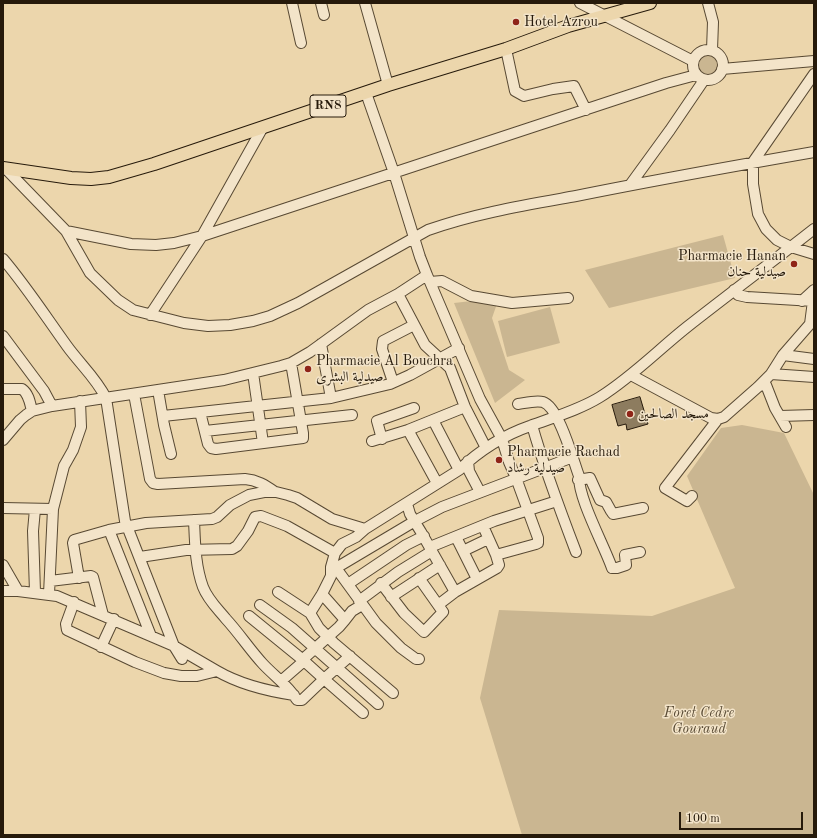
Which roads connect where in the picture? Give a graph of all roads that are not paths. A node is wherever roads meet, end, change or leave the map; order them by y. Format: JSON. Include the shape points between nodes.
{"nodes":[{"id":1,"x":292,"y":3,"type":"edge"},
{"id":2,"x":320,"y":3,"type":"edge"},
{"id":3,"x":365,"y":3,"type":"edge"},
{"id":4,"x":580,"y":3,"type":"edge"},
{"id":5,"x":650,"y":3,"type":"edge"},
{"id":6,"x":708,"y":3,"type":"edge"},
{"id":7,"x":324,"y":15,"type":"dead end"},
{"id":8,"x":604,"y":16,"type":"junction"},
{"id":9,"x":301,"y":43,"type":"dead end"},
{"id":10,"x":506,"y":49,"type":"junction"},
{"id":11,"x":712,"y":50,"type":"junction"},
{"id":12,"x":693,"y":61,"type":"junction"},
{"id":13,"x":814,"y":62,"type":"edge"},
{"id":14,"x":722,"y":69,"type":"junction"},
{"id":15,"x":814,"y":74,"type":"edge"},
{"id":16,"x":700,"y":77,"type":"junction"},
{"id":17,"x":388,"y":85,"type":"junction"},
{"id":18,"x":366,"y":93,"type":"junction"},
{"id":19,"x":586,"y":110,"type":"junction"},
{"id":20,"x":264,"y":127,"type":"junction"},
{"id":21,"x":814,"y":152,"type":"edge"},
{"id":22,"x":753,"y":162,"type":"junction"},
{"id":23,"x":4,"y":168,"type":"edge"},
{"id":24,"x":394,"y":173,"type":"junction"},
{"id":25,"x":630,"y":185,"type":"junction"},
{"id":26,"x":814,"y":229,"type":"edge"},
{"id":27,"x":66,"y":231,"type":"junction"},
{"id":28,"x":202,"y":236,"type":"junction"},
{"id":29,"x":415,"y":238,"type":"junction"},
{"id":30,"x":791,"y":247,"type":"junction"},
{"id":31,"x":814,"y":254,"type":"edge"},
{"id":32,"x":3,"y":259,"type":"edge"},
{"id":33,"x":429,"y":279,"type":"junction"},
{"id":34,"x":734,"y":290,"type":"junction"},
{"id":35,"x":814,"y":290,"type":"edge"},
{"id":36,"x":398,"y":294,"type":"junction"},
{"id":37,"x":568,"y":298,"type":"dead end"},
{"id":38,"x":802,"y":300,"type":"junction"},
{"id":39,"x":813,"y":301,"type":"edge"},
{"id":40,"x":150,"y":315,"type":"junction"},
{"id":41,"x":414,"y":325,"type":"junction"},
{"id":42,"x":3,"y":336,"type":"edge"},
{"id":43,"x":321,"y":344,"type":"junction"},
{"id":44,"x":459,"y":348,"type":"junction"},
{"id":45,"x":783,"y":355,"type":"junction"},
{"id":46,"x":439,"y":359,"type":"junction"},
{"id":47,"x":814,"y":359,"type":"edge"},
{"id":48,"x":290,"y":363,"type":"junction"},
{"id":49,"x":253,"y":373,"type":"junction"},
{"id":50,"x":771,"y":374,"type":"junction"},
{"id":51,"x":631,"y":375,"type":"junction"},
{"id":52,"x":814,"y":378,"type":"edge"},
{"id":53,"x":393,"y":382,"type":"junction"},
{"id":54,"x":758,"y":387,"type":"junction"},
{"id":55,"x":3,"y":390,"type":"edge"},
{"id":56,"x":158,"y":390,"type":"junction"},
{"id":57,"x":134,"y":394,"type":"junction"},
{"id":58,"x":106,"y":398,"type":"junction"},
{"id":59,"x":331,"y":398,"type":"junction"},
{"id":60,"x":80,"y":401,"type":"junction"},
{"id":61,"x":298,"y":401,"type":"junction"},
{"id":62,"x":518,"y":404,"type":"dead end"},
{"id":63,"x":52,"y":406,"type":"junction"},
{"id":64,"x":258,"y":406,"type":"junction"},
{"id":65,"x":465,"y":407,"type":"junction"},
{"id":66,"x":414,"y":408,"type":"dead end"},
{"id":67,"x":32,"y":411,"type":"junction"},
{"id":68,"x":200,"y":412,"type":"junction"},
{"id":69,"x":352,"y":415,"type":"dead end"},
{"id":70,"x":814,"y":415,"type":"edge"},
{"id":71,"x":162,"y":416,"type":"junction"},
{"id":72,"x":557,"y":416,"type":"junction"},
{"id":73,"x":780,"y":416,"type":"junction"},
{"id":74,"x":718,"y":419,"type":"junction"},
{"id":75,"x":301,"y":420,"type":"junction"},
{"id":76,"x":433,"y":420,"type":"junction"},
{"id":77,"x":261,"y":425,"type":"junction"},
{"id":78,"x":532,"y":425,"type":"junction"},
{"id":79,"x":786,"y":427,"type":"dead end"},
{"id":80,"x":408,"y":430,"type":"junction"},
{"id":81,"x":205,"y":431,"type":"junction"},
{"id":82,"x":502,"y":438,"type":"junction"},
{"id":83,"x":3,"y":440,"type":"edge"},
{"id":84,"x":263,"y":443,"type":"junction"},
{"id":85,"x":486,"y":448,"type":"junction"},
{"id":86,"x":171,"y":454,"type":"dead end"},
{"id":87,"x":573,"y":457,"type":"junction"},
{"id":88,"x":468,"y":461,"type":"junction"},
{"id":89,"x":545,"y":467,"type":"junction"},
{"id":90,"x":459,"y":470,"type":"junction"},
{"id":91,"x":516,"y":478,"type":"junction"},
{"id":92,"x":578,"y":480,"type":"junction"},
{"id":93,"x":437,"y":483,"type":"junction"},
{"id":94,"x":276,"y":492,"type":"junction"},
{"id":95,"x":480,"y":492,"type":"junction"},
{"id":96,"x":689,"y":499,"type":"dead end"},
{"id":97,"x":557,"y":501,"type":"junction"},
{"id":98,"x":407,"y":504,"type":"junction"},
{"id":99,"x":3,"y":508,"type":"edge"},
{"id":100,"x":35,"y":508,"type":"junction"},
{"id":101,"x":643,"y":508,"type":"dead end"},
{"id":102,"x":53,"y":509,"type":"junction"},
{"id":103,"x":529,"y":510,"type":"junction"},
{"id":104,"x":194,"y":520,"type":"junction"},
{"id":105,"x":415,"y":521,"type":"junction"},
{"id":106,"x":127,"y":526,"type":"junction"},
{"id":107,"x":483,"y":526,"type":"junction"},
{"id":108,"x":109,"y":530,"type":"junction"},
{"id":109,"x":364,"y":530,"type":"junction"},
{"id":110,"x":424,"y":536,"type":"junction"},
{"id":111,"x":456,"y":537,"type":"junction"},
{"id":112,"x":488,"y":539,"type":"junction"},
{"id":113,"x":431,"y":549,"type":"junction"},
{"id":114,"x":195,"y":550,"type":"junction"},
{"id":115,"x":463,"y":550,"type":"junction"},
{"id":116,"x":576,"y":552,"type":"dead end"},
{"id":117,"x":640,"y":552,"type":"dead end"},
{"id":118,"x":496,"y":556,"type":"junction"},
{"id":119,"x":140,"y":557,"type":"junction"},
{"id":120,"x":334,"y":560,"type":"junction"},
{"id":121,"x":3,"y":565,"type":"edge"},
{"id":122,"x":440,"y":565,"type":"junction"},
{"id":123,"x":79,"y":578,"type":"junction"},
{"id":124,"x":419,"y":578,"type":"junction"},
{"id":125,"x":477,"y":579,"type":"junction"},
{"id":126,"x":50,"y":581,"type":"junction"},
{"id":127,"x":348,"y":584,"type":"junction"},
{"id":128,"x":381,"y":584,"type":"junction"},
{"id":129,"x":3,"y":591,"type":"edge"},
{"id":130,"x":18,"y":591,"type":"junction"},
{"id":131,"x":35,"y":592,"type":"junction"},
{"id":132,"x":278,"y":592,"type":"dead end"},
{"id":133,"x":455,"y":592,"type":"junction"},
{"id":134,"x":49,"y":594,"type":"junction"},
{"id":135,"x":322,"y":594,"type":"junction"},
{"id":136,"x":391,"y":597,"type":"junction"},
{"id":137,"x":74,"y":602,"type":"junction"},
{"id":138,"x":360,"y":603,"type":"junction"},
{"id":139,"x":260,"y":605,"type":"dead end"},
{"id":140,"x":438,"y":605,"type":"junction"},
{"id":141,"x":310,"y":614,"type":"junction"},
{"id":142,"x":103,"y":615,"type":"junction"},
{"id":143,"x":249,"y":616,"type":"dead end"},
{"id":144,"x":114,"y":619,"type":"junction"},
{"id":145,"x":345,"y":620,"type":"junction"},
{"id":146,"x":151,"y":636,"type":"junction"},
{"id":147,"x":328,"y":637,"type":"junction"},
{"id":148,"x":101,"y":646,"type":"junction"},
{"id":149,"x":174,"y":646,"type":"junction"},
{"id":150,"x":315,"y":649,"type":"junction"},
{"id":151,"x":350,"y":656,"type":"junction"},
{"id":152,"x":182,"y":659,"type":"dead end"},
{"id":153,"x":419,"y":659,"type":"dead end"},
{"id":154,"x":303,"y":660,"type":"junction"},
{"id":155,"x":337,"y":668,"type":"junction"},
{"id":156,"x":217,"y":671,"type":"junction"},
{"id":157,"x":324,"y":679,"type":"junction"},
{"id":158,"x":281,"y":681,"type":"junction"},
{"id":159,"x":360,"y":687,"type":"junction"},
{"id":160,"x":393,"y":693,"type":"dead end"},
{"id":161,"x":294,"y":695,"type":"junction"},
{"id":162,"x":348,"y":699,"type":"junction"},
{"id":163,"x":378,"y":704,"type":"dead end"},
{"id":164,"x":363,"y":713,"type":"dead end"}],
"edges":[{"from":1,"to":9,"type":"street"},
{"from":2,"to":7,"type":"street"},
{"from":3,"to":17,"type":"street"},
{"from":4,"to":8,"type":"street"},
{"from":5,"to":8,"type":"main road","number":"RN8"},
{"from":6,"to":11,"type":"street","via":[[713,22]]},
{"from":8,"to":10,"type":"main road","number":"RN8","via":[[568,26]]},
{"from":8,"to":12,"type":"street"},
{"from":10,"to":17,"type":"main road","number":"RN8"},
{"from":10,"to":19,"type":"street","via":[[515,91],[524,96],[574,86]]},
{"from":11,"to":12,"type":"street","via":[[703,51],[695,56]]},
{"from":11,"to":14,"type":"street","via":[[717,52],[722,60]]},
{"from":12,"to":16,"type":"street","via":[[693,71]]},
{"from":13,"to":14,"type":"street"},
{"from":14,"to":16,"type":"street","via":[[717,77],[708,80]]},
{"from":15,"to":22,"type":"street"},
{"from":16,"to":19,"type":"street","via":[[666,83]]},
{"from":16,"to":25,"type":"street","via":[[670,130]]},
{"from":17,"to":18,"type":"main road","number":"RN8"},
{"from":18,"to":20,"type":"main road","number":"RN8"},
{"from":18,"to":24,"type":"street"},
{"from":19,"to":24,"type":"street"},
{"from":20,"to":23,"type":"main road","number":"RN8","via":[[109,177],[71,178]]},
{"from":20,"to":28,"type":"street"},
{"from":21,"to":22,"type":"street"},
{"from":22,"to":25,"type":"street"},
{"from":22,"to":30,"type":"street","via":[[753,184],[758,214],[766,229],[777,240]]},
{"from":23,"to":27,"type":"street"},
{"from":24,"to":28,"type":"street"},
{"from":24,"to":29,"type":"street"},
{"from":25,"to":29,"type":"street","via":[[493,212],[428,230]]},
{"from":26,"to":30,"type":"street"},
{"from":27,"to":28,"type":"street","via":[[131,244],[156,245],[174,244]]},
{"from":27,"to":40,"type":"street","via":[[90,273],[103,286],[133,310]]},
{"from":28,"to":40,"type":"street"},
{"from":29,"to":33,"type":"street"},
{"from":29,"to":40,"type":"street","via":[[298,303],[258,320],[208,326]]},
{"from":30,"to":31,"type":"street"},
{"from":30,"to":34,"type":"street"},
{"from":32,"to":58,"type":"street","via":[[100,385]]},
{"from":33,"to":36,"type":"street"},
{"from":33,"to":37,"type":"street","via":[[442,281],[471,296],[512,303]]},
{"from":33,"to":44,"type":"street"},
{"from":34,"to":38,"type":"street","via":[[738,295],[747,297]]},
{"from":34,"to":51,"type":"street"},
{"from":35,"to":38,"type":"street"},
{"from":36,"to":41,"type":"street"},
{"from":36,"to":43,"type":"street","via":[[368,310]]},
{"from":38,"to":39,"type":"street"},
{"from":39,"to":45,"type":"street","via":[[810,324]]},
{"from":41,"to":46,"type":"street","via":[[425,345]]},
{"from":41,"to":53,"type":"street","via":[[383,341],[382,349]]},
{"from":42,"to":63,"type":"street","via":[[44,391]]},
{"from":43,"to":48,"type":"street"},
{"from":43,"to":59,"type":"street"},
{"from":44,"to":46,"type":"street"},
{"from":44,"to":82,"type":"street","via":[[480,399]]},
{"from":45,"to":47,"type":"street"},
{"from":45,"to":50,"type":"street"},
{"from":46,"to":53,"type":"street"},
{"from":46,"to":65,"type":"street","via":[[450,368]]},
{"from":48,"to":49,"type":"street"},
{"from":48,"to":61,"type":"street"},
{"from":49,"to":56,"type":"street"},
{"from":49,"to":64,"type":"street"},
{"from":50,"to":52,"type":"street"},
{"from":50,"to":54,"type":"street"},
{"from":51,"to":72,"type":"street","via":[[586,405]]},
{"from":51,"to":74,"type":"street","via":[[711,418]]},
{"from":53,"to":59,"type":"street"},
{"from":54,"to":73,"type":"street","via":[[766,385]]},
{"from":54,"to":74,"type":"street","via":[[724,417]]},
{"from":55,"to":67,"type":"street","via":[[25,391]]},
{"from":56,"to":57,"type":"street"},
{"from":56,"to":71,"type":"street"},
{"from":57,"to":58,"type":"street"},
{"from":57,"to":94,"type":"street","via":[[150,479],[153,483],[245,479],[254,480]]},
{"from":58,"to":60,"type":"street"},
{"from":58,"to":106,"type":"street"},
{"from":59,"to":61,"type":"street"},
{"from":60,"to":63,"type":"street"},
{"from":60,"to":102,"type":"street","via":[[81,427],[64,466]]},
{"from":61,"to":64,"type":"street"},
{"from":61,"to":75,"type":"street"},
{"from":62,"to":72,"type":"street","via":[[542,402],[550,406]]},
{"from":63,"to":67,"type":"street"},
{"from":64,"to":68,"type":"street"},
{"from":64,"to":77,"type":"street"},
{"from":65,"to":76,"type":"street"},
{"from":65,"to":85,"type":"street"},
{"from":66,"to":80,"type":"street","via":[[379,420],[377,440]]},
{"from":67,"to":83,"type":"street","via":[[20,420]]},
{"from":68,"to":71,"type":"street"},
{"from":68,"to":81,"type":"street"},
{"from":69,"to":75,"type":"street"},
{"from":70,"to":73,"type":"street"},
{"from":71,"to":86,"type":"street"},
{"from":72,"to":78,"type":"street"},
{"from":72,"to":87,"type":"street"},
{"from":73,"to":79,"type":"street"},
{"from":74,"to":96,"type":"street","via":[[664,488]]},
{"from":75,"to":77,"type":"street"},
{"from":75,"to":84,"type":"street","via":[[303,438]]},
{"from":76,"to":80,"type":"street"},
{"from":76,"to":90,"type":"street"},
{"from":77,"to":81,"type":"street"},
{"from":77,"to":84,"type":"street"},
{"from":78,"to":82,"type":"street"},
{"from":78,"to":89,"type":"street"},
{"from":80,"to":93,"type":"street"},
{"from":81,"to":84,"type":"street","via":[[209,446],[214,449]]},
{"from":82,"to":85,"type":"street"},
{"from":82,"to":91,"type":"street"},
{"from":85,"to":88,"type":"street"},
{"from":87,"to":89,"type":"street"},
{"from":87,"to":92,"type":"street"},
{"from":88,"to":90,"type":"street"},
{"from":88,"to":95,"type":"street","via":[[469,471]]},
{"from":89,"to":91,"type":"street"},
{"from":89,"to":97,"type":"street"},
{"from":90,"to":93,"type":"street"},
{"from":91,"to":95,"type":"street"},
{"from":91,"to":103,"type":"street"},
{"from":92,"to":101,"type":"street","via":[[590,478],[600,500],[606,502],[612,513]]},
{"from":92,"to":117,"type":"street","via":[[612,568],[626,565],[625,555]]},
{"from":93,"to":98,"type":"street"},
{"from":94,"to":104,"type":"street","via":[[249,495],[230,505],[215,518]]},
{"from":94,"to":109,"type":"street","via":[[297,498],[332,519]]},
{"from":95,"to":105,"type":"street"},
{"from":97,"to":103,"type":"street"},
{"from":97,"to":116,"type":"street"},
{"from":98,"to":105,"type":"street"},
{"from":98,"to":109,"type":"street"},
{"from":99,"to":100,"type":"street"},
{"from":100,"to":102,"type":"street"},
{"from":100,"to":131,"type":"street"},
{"from":102,"to":126,"type":"street"},
{"from":103,"to":107,"type":"street"},
{"from":103,"to":118,"type":"street","via":[[538,543]]},
{"from":104,"to":106,"type":"street"},
{"from":104,"to":114,"type":"street"},
{"from":105,"to":110,"type":"street"},
{"from":105,"to":120,"type":"street"},
{"from":106,"to":108,"type":"street"},
{"from":106,"to":119,"type":"street"},
{"from":107,"to":111,"type":"street"},
{"from":107,"to":112,"type":"street"},
{"from":108,"to":123,"type":"street","via":[[73,541]]},
{"from":108,"to":146,"type":"street"},
{"from":109,"to":120,"type":"street","via":[[342,544]]},
{"from":110,"to":113,"type":"street"},
{"from":110,"to":127,"type":"street","via":[[406,545]]},
{"from":111,"to":113,"type":"street"},
{"from":111,"to":115,"type":"street"},
{"from":112,"to":115,"type":"street"},
{"from":112,"to":118,"type":"street"},
{"from":113,"to":122,"type":"street"},
{"from":113,"to":128,"type":"street"},
{"from":114,"to":119,"type":"street"},
{"from":114,"to":120,"type":"street","via":[[232,549],[248,531],[255,517],[261,516],[287,526]]},
{"from":114,"to":158,"type":"street","via":[[203,586],[214,606]]},
{"from":115,"to":125,"type":"street"},
{"from":118,"to":125,"type":"street","via":[[498,567]]},
{"from":119,"to":149,"type":"street"},
{"from":120,"to":127,"type":"street"},
{"from":120,"to":135,"type":"street","via":[[331,576]]},
{"from":121,"to":130,"type":"street"},
{"from":122,"to":124,"type":"street"},
{"from":122,"to":133,"type":"street"},
{"from":123,"to":126,"type":"street"},
{"from":123,"to":142,"type":"street","via":[[94,577]]},
{"from":124,"to":136,"type":"street"},
{"from":124,"to":140,"type":"street"},
{"from":125,"to":133,"type":"street"},
{"from":126,"to":134,"type":"street"},
{"from":127,"to":138,"type":"street"},
{"from":128,"to":136,"type":"street"},
{"from":128,"to":138,"type":"street"},
{"from":129,"to":130,"type":"street"},
{"from":130,"to":131,"type":"street"},
{"from":131,"to":134,"type":"street"},
{"from":132,"to":141,"type":"street"},
{"from":133,"to":140,"type":"street"},
{"from":134,"to":137,"type":"street"},
{"from":135,"to":141,"type":"street"},
{"from":135,"to":145,"type":"street"},
{"from":136,"to":140,"type":"street","via":[[424,632],[443,612]]},
{"from":137,"to":142,"type":"street"},
{"from":137,"to":148,"type":"street","via":[[66,624],[67,630]]},
{"from":138,"to":145,"type":"street"},
{"from":138,"to":153,"type":"street","via":[[385,634]]},
{"from":139,"to":150,"type":"street","via":[[292,628]]},
{"from":141,"to":147,"type":"street"},
{"from":142,"to":144,"type":"street"},
{"from":143,"to":154,"type":"street"},
{"from":144,"to":146,"type":"street"},
{"from":144,"to":148,"type":"street"},
{"from":145,"to":147,"type":"street"},
{"from":146,"to":149,"type":"street"},
{"from":147,"to":150,"type":"street"},
{"from":147,"to":151,"type":"street"},
{"from":148,"to":156,"type":"street","via":[[164,673],[197,676]]},
{"from":149,"to":152,"type":"street"},
{"from":149,"to":156,"type":"street"},
{"from":150,"to":154,"type":"street"},
{"from":150,"to":155,"type":"street"},
{"from":151,"to":155,"type":"street"},
{"from":151,"to":160,"type":"street"},
{"from":154,"to":157,"type":"street"},
{"from":154,"to":158,"type":"street"},
{"from":155,"to":157,"type":"street"},
{"from":155,"to":159,"type":"street"},
{"from":156,"to":161,"type":"street","via":[[254,688]]},
{"from":157,"to":161,"type":"street","via":[[302,700],[296,700]]},
{"from":157,"to":162,"type":"street"},
{"from":158,"to":161,"type":"street"},
{"from":159,"to":162,"type":"street"},
{"from":159,"to":163,"type":"street"},
{"from":162,"to":164,"type":"street"}]}
